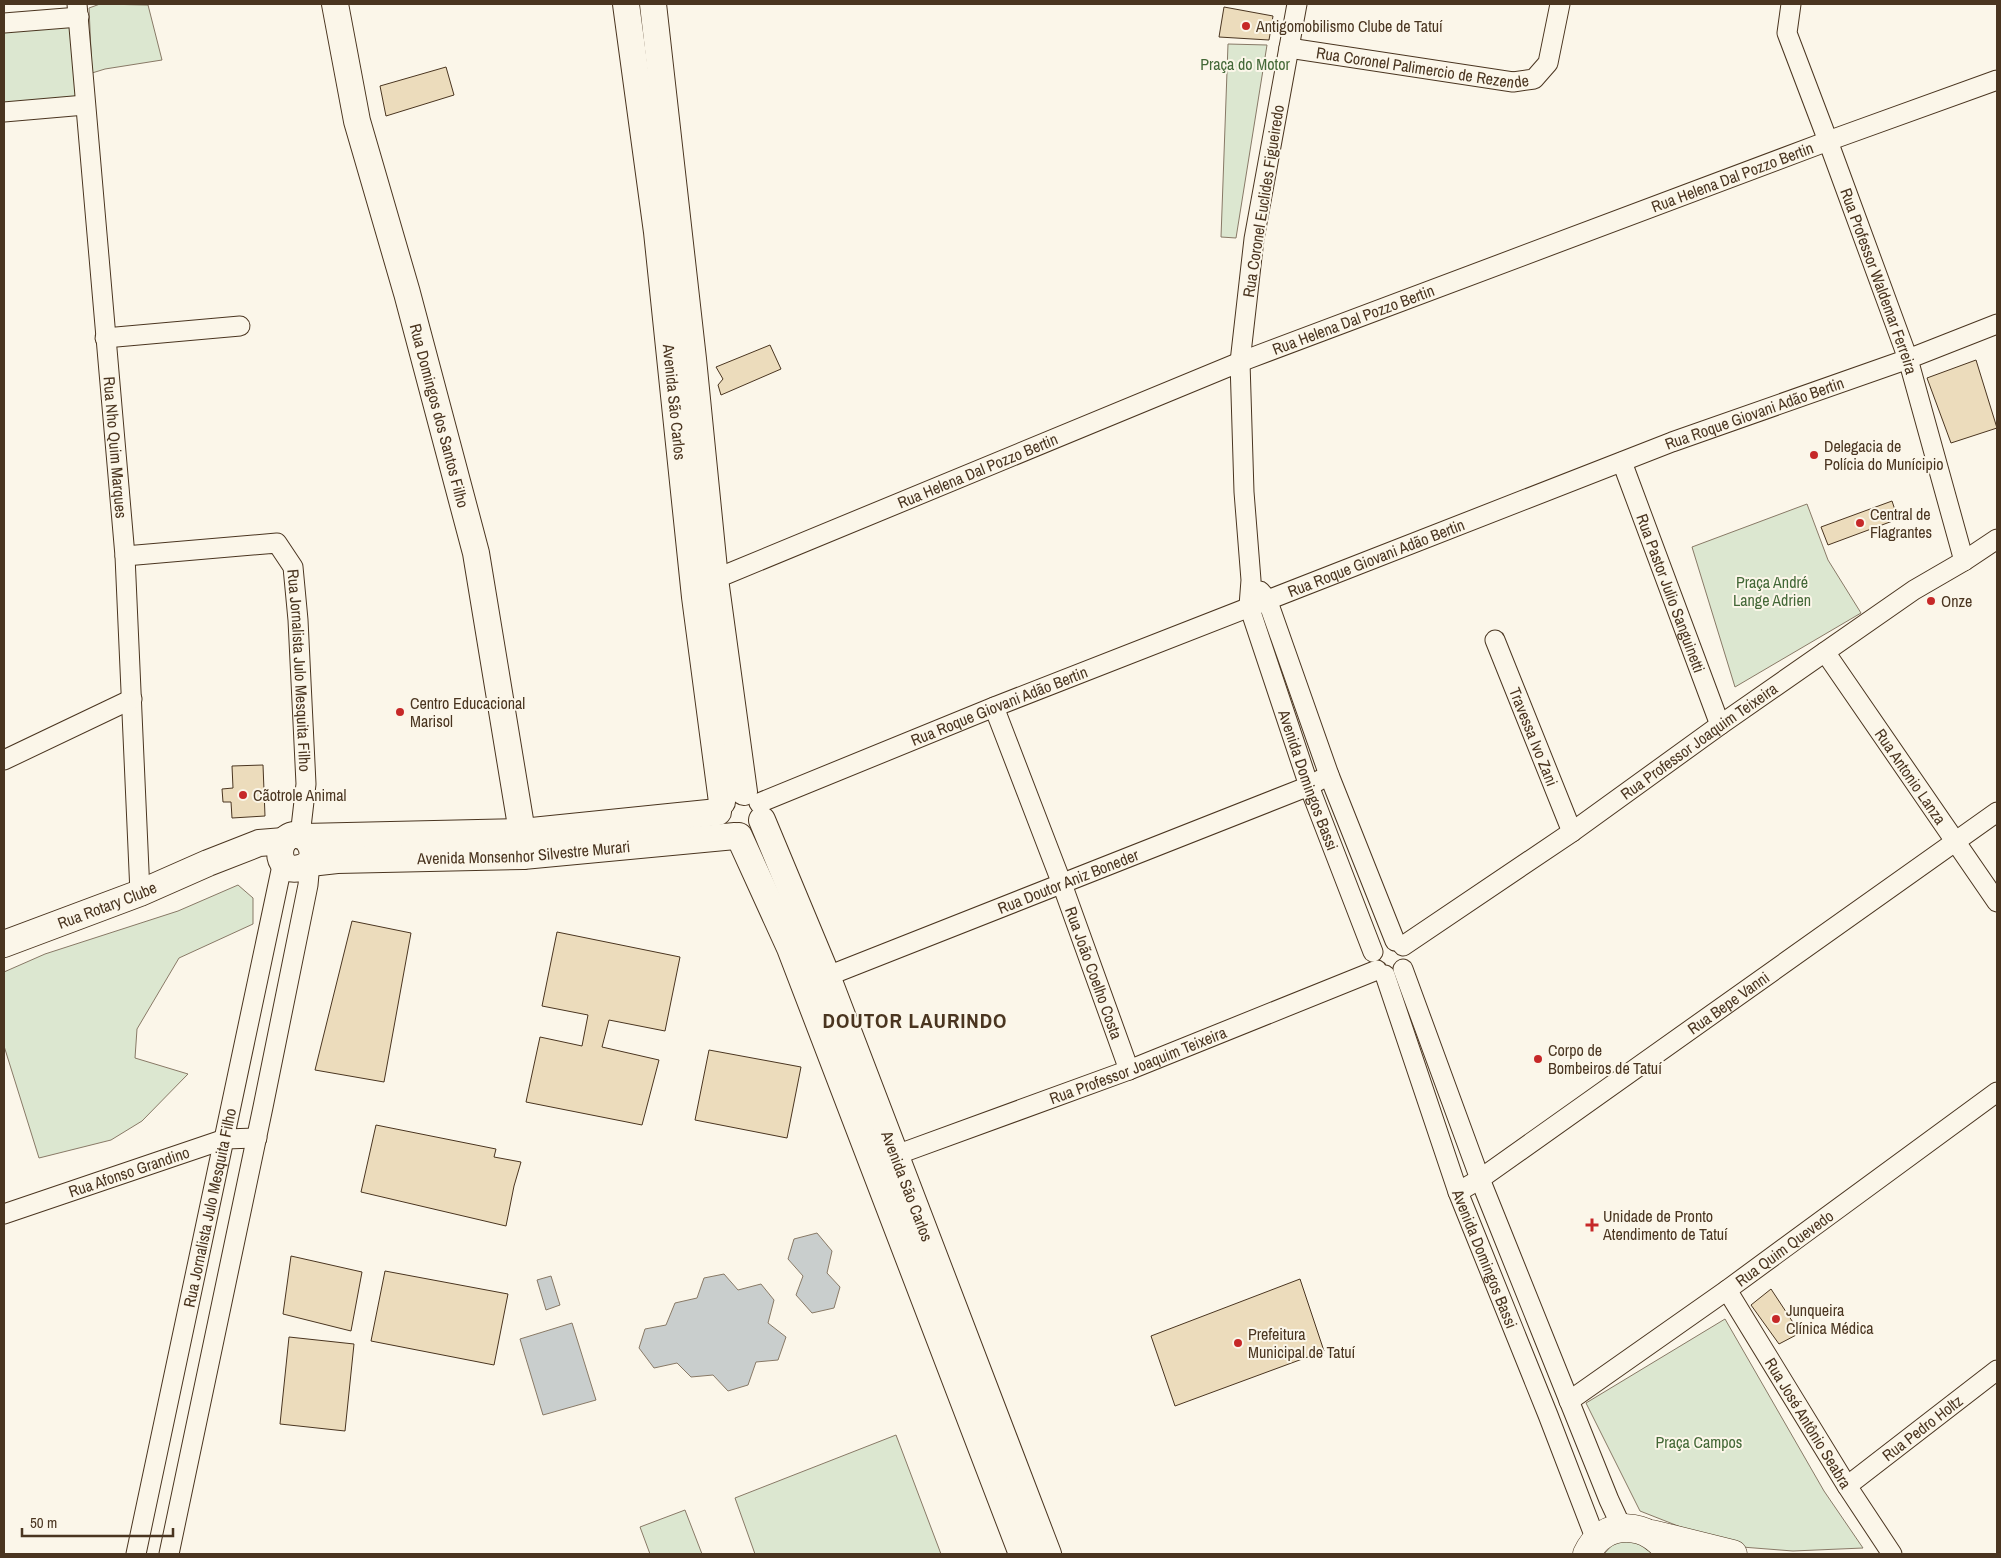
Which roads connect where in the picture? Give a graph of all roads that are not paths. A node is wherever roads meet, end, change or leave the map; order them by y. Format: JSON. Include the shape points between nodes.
{"nodes":[{"id":1,"x":335,"y":4,"type":"edge"},
{"id":2,"x":626,"y":4,"type":"edge"},
{"id":3,"x":653,"y":4,"type":"edge"},
{"id":4,"x":1296,"y":4,"type":"edge"},
{"id":5,"x":1560,"y":4,"type":"edge"},
{"id":6,"x":1791,"y":4,"type":"edge"},
{"id":7,"x":78,"y":11,"type":"edge"},
{"id":8,"x":4,"y":23,"type":"edge"},
{"id":9,"x":1289,"y":48,"type":"junction"},
{"id":10,"x":1997,"y":80,"type":"edge"},
{"id":11,"x":86,"y":105,"type":"junction"},
{"id":12,"x":4,"y":112,"type":"edge"},
{"id":13,"x":1828,"y":141,"type":"junction"},
{"id":14,"x":1997,"y":324,"type":"edge"},
{"id":15,"x":240,"y":326,"type":"dead end"},
{"id":16,"x":106,"y":338,"type":"junction"},
{"id":17,"x":1908,"y":359,"type":"junction"},
{"id":18,"x":1240,"y":362,"type":"junction"},
{"id":19,"x":1622,"y":462,"type":"junction"},
{"id":20,"x":1997,"y":539,"type":"edge"},
{"id":21,"x":125,"y":556,"type":"junction"},
{"id":22,"x":1964,"y":562,"type":"junction"},
{"id":23,"x":704,"y":577,"type":"junction"},
{"id":24,"x":1251,"y":580,"type":"junction"},
{"id":25,"x":1267,"y":599,"type":"junction"},
{"id":26,"x":1249,"y":606,"type":"junction"},
{"id":27,"x":1496,"y":640,"type":"dead end"},
{"id":28,"x":1825,"y":652,"type":"junction"},
{"id":29,"x":132,"y":699,"type":"junction"},
{"id":30,"x":994,"y":707,"type":"junction"},
{"id":31,"x":1720,"y":725,"type":"junction"},
{"id":32,"x":4,"y":760,"type":"edge"},
{"id":33,"x":1329,"y":775,"type":"junction"},
{"id":34,"x":1309,"y":786,"type":"junction"},
{"id":35,"x":741,"y":806,"type":"junction"},
{"id":36,"x":1997,"y":812,"type":"edge"},
{"id":37,"x":1572,"y":832,"type":"junction"},
{"id":38,"x":737,"y":836,"type":"junction"},
{"id":39,"x":1955,"y":841,"type":"junction"},
{"id":40,"x":293,"y":844,"type":"junction"},
{"id":41,"x":522,"y":844,"type":"junction"},
{"id":42,"x":310,"y":863,"type":"junction"},
{"id":43,"x":1062,"y":884,"type":"junction"},
{"id":44,"x":140,"y":893,"type":"junction"},
{"id":45,"x":1997,"y":902,"type":"edge"},
{"id":46,"x":4,"y":944,"type":"edge"},
{"id":47,"x":1399,"y":944,"type":"junction"},
{"id":48,"x":1373,"y":952,"type":"junction"},
{"id":49,"x":1389,"y":971,"type":"junction"},
{"id":50,"x":815,"y":981,"type":"junction"},
{"id":51,"x":1129,"y":1070,"type":"junction"},
{"id":52,"x":1997,"y":1092,"type":"edge"},
{"id":53,"x":225,"y":1138,"type":"junction"},
{"id":54,"x":257,"y":1138,"type":"junction"},
{"id":55,"x":896,"y":1155,"type":"junction"},
{"id":56,"x":1480,"y":1179,"type":"junction"},
{"id":57,"x":214,"y":1189,"type":"junction"},
{"id":58,"x":1458,"y":1192,"type":"junction"},
{"id":59,"x":245,"y":1193,"type":"junction"},
{"id":60,"x":4,"y":1214,"type":"edge"},
{"id":61,"x":1727,"y":1290,"type":"junction"},
{"id":62,"x":181,"y":1344,"type":"junction"},
{"id":63,"x":212,"y":1351,"type":"junction"},
{"id":64,"x":1997,"y":1370,"type":"edge"},
{"id":65,"x":1569,"y":1401,"type":"junction"},
{"id":66,"x":1847,"y":1486,"type":"junction"},
{"id":67,"x":1622,"y":1528,"type":"junction"},
{"id":68,"x":1660,"y":1544,"type":"edge"},
{"id":69,"x":1591,"y":1547,"type":"edge"},
{"id":70,"x":136,"y":1554,"type":"edge"},
{"id":71,"x":169,"y":1554,"type":"edge"},
{"id":72,"x":1022,"y":1554,"type":"edge"},
{"id":73,"x":1048,"y":1554,"type":"edge"},
{"id":74,"x":1733,"y":1554,"type":"edge"},
{"id":75,"x":1892,"y":1554,"type":"edge"}],
"edges":[{"from":1,"to":41,"type":"main road","name":"Rua Domingos dos Santos Filho","via":[[357,121],[407,293],[476,553]]},
{"from":2,"to":23,"type":"main road","name":"Avenida São Carlos"},
{"from":3,"to":23,"type":"main road","name":"Avenida São Carlos","via":[[693,359]]},
{"from":4,"to":9,"type":"street","name":"Rua Coronel Euclides Figueiredo"},
{"from":5,"to":9,"type":"street","name":"Rua Coronel Palimercio de Rezende","via":[[1548,63],[1534,79],[1514,82]]},
{"from":6,"to":13,"type":"street","name":"Rua Professor Waldemar Ferreira","via":[[1787,34]]},
{"from":7,"to":8,"type":"street"},
{"from":7,"to":11,"type":"street","name":"Rua Nho Quim Marques"},
{"from":9,"to":18,"type":"street","name":"Rua Coronel Euclides Figueiredo","via":[[1254,239]]},
{"from":10,"to":13,"type":"street","name":"Rua Helena Dal Pozzo Bertin"},
{"from":11,"to":12,"type":"street"},
{"from":11,"to":16,"type":"street","name":"Rua Nho Quim Marques"},
{"from":13,"to":17,"type":"street","name":"Rua Professor Waldemar Ferreira"},
{"from":13,"to":18,"type":"street","name":"Rua Helena Dal Pozzo Bertin"},
{"from":14,"to":17,"type":"street","name":"Rua Roque Giovani Adão Bertin"},
{"from":15,"to":16,"type":"street"},
{"from":16,"to":21,"type":"street","name":"Rua Nho Quim Marques"},
{"from":17,"to":19,"type":"street","name":"Rua Roque Giovani Adão Bertin"},
{"from":17,"to":22,"type":"street","name":"Rua Professor Waldemar Ferreira"},
{"from":18,"to":23,"type":"street","name":"Rua Helena Dal Pozzo Bertin"},
{"from":18,"to":24,"type":"street","name":"Rua Coronel Euclides Figueiredo","via":[[1244,492]]},
{"from":19,"to":25,"type":"street","name":"Rua Roque Giovani Adão Bertin"},
{"from":19,"to":31,"type":"street","name":"Rua Pastor Julio Sanguinetti"},
{"from":20,"to":22,"type":"street","name":"Rua Professor Joaquim Teixeira"},
{"from":21,"to":29,"type":"street","name":"Rua Nho Quim Marques"},
{"from":21,"to":40,"type":"street","name":"Rua Jornalista Julo Mesquita Filho","via":[[277,543],[293,567],[306,784]]},
{"from":22,"to":28,"type":"street","name":"Rua Professor Joaquim Teixeira","via":[[1914,590]]},
{"from":23,"to":35,"type":"main road","name":"Avenida São Carlos"},
{"from":24,"to":25,"type":"street"},
{"from":24,"to":26,"type":"street","name":"Rua Coronel Euclides Figueiredo"},
{"from":25,"to":26,"type":"street","name":"Rua Roque Giovani Adão Bertin"},
{"from":25,"to":33,"type":"street","name":"Avenida Domingos Bassi"},
{"from":26,"to":30,"type":"street","name":"Rua Roque Giovani Adão Bertin"},
{"from":26,"to":34,"type":"street","name":"Avenida Domingos Bassi"},
{"from":27,"to":37,"type":"street","name":"Travessa Ivo Zani"},
{"from":28,"to":31,"type":"street","name":"Rua Professor Joaquim Teixeira"},
{"from":28,"to":39,"type":"street","name":"Rua Antonio Lanza"},
{"from":29,"to":32,"type":"street"},
{"from":29,"to":44,"type":"street","name":"Rua Nho Quim Marques"},
{"from":30,"to":35,"type":"street","name":"Rua Roque Giovani Adão Bertin"},
{"from":30,"to":43,"type":"street","name":"Rua João Coelho Costa"},
{"from":31,"to":37,"type":"street","name":"Rua Professor Joaquim Teixeira"},
{"from":33,"to":34,"type":"street","name":"Rua Doutor Aniz Boneder"},
{"from":33,"to":47,"type":"street","name":"Avenida Domingos Bassi"},
{"from":34,"to":43,"type":"street","name":"Rua Doutor Aniz Boneder"},
{"from":34,"to":48,"type":"street","name":"Avenida Domingos Bassi"},
{"from":35,"to":38,"type":"main road","name":"Avenida São Carlos","via":[[720,822],[726,831]]},
{"from":35,"to":41,"type":"main road","name":"Avenida Monsenhor Silvestre Murari"},
{"from":35,"to":50,"type":"main road","name":"Avenida São Carlos"},
{"from":36,"to":39,"type":"street","name":"Rua Bepe Vanni"},
{"from":37,"to":47,"type":"street","name":"Rua Professor Joaquim Teixeira"},
{"from":38,"to":41,"type":"main road","name":"Avenida Monsenhor Silvestre Murari"},
{"from":38,"to":50,"type":"main road","name":"Avenida São Carlos","via":[[790,948]]},
{"from":39,"to":45,"type":"street","name":"Rua Antonio Lanza"},
{"from":39,"to":56,"type":"street","name":"Rua Bepe Vanni"},
{"from":40,"to":41,"type":"main road","name":"Avenida Monsenhor Silvestre Murari"},
{"from":40,"to":42,"type":"main road","via":[[310,842],[313,856]]},
{"from":40,"to":44,"type":"main road","name":"Rua Rotary Clube","via":[[259,843]]},
{"from":40,"to":53,"type":"street","name":"Rua Jornalista Julo Mesquita Filho"},
{"from":41,"to":42,"type":"main road","name":"Avenida Monsenhor Silvestre Murari"},
{"from":42,"to":54,"type":"street","name":"Rua Jornalista Julo Mesquita Filho"},
{"from":43,"to":50,"type":"street","name":"Rua Doutor Aniz Boneder"},
{"from":43,"to":51,"type":"street","name":"Rua João Coelho Costa"},
{"from":44,"to":46,"type":"main road","name":"Rua Rotary Clube"},
{"from":47,"to":48,"type":"street","via":[[1387,941],[1379,944]]},
{"from":47,"to":49,"type":"street","via":[[1407,953],[1407,962]]},
{"from":48,"to":49,"type":"street","via":[[1373,961]]},
{"from":49,"to":51,"type":"street","name":"Rua Professor Joaquim Teixeira"},
{"from":49,"to":56,"type":"street","name":"Avenida Domingos Bassi"},
{"from":49,"to":58,"type":"street","name":"Avenida Domingos Bassi"},
{"from":50,"to":55,"type":"main road","name":"Avenida São Carlos"},
{"from":50,"to":72,"type":"main road","name":"Avenida São Carlos"},
{"from":51,"to":55,"type":"street","name":"Rua Professor Joaquim Teixeira"},
{"from":52,"to":61,"type":"street","name":"Rua Quim Quevedo"},
{"from":53,"to":54,"type":"street","name":"Rua Afonso Grandino"},
{"from":53,"to":57,"type":"street","name":"Rua Jornalista Julo Mesquita Filho"},
{"from":53,"to":60,"type":"street","name":"Rua Afonso Grandino"},
{"from":54,"to":59,"type":"street","name":"Rua Jornalista Julo Mesquita Filho"},
{"from":55,"to":73,"type":"main road","name":"Avenida São Carlos"},
{"from":56,"to":58,"type":"street","name":"Rua Bepe Vanni"},
{"from":56,"to":65,"type":"street","name":"Avenida Domingos Bassi"},
{"from":57,"to":59,"type":"street"},
{"from":57,"to":62,"type":"street","name":"Rua Jornalista Julo Mesquita Filho"},
{"from":58,"to":69,"type":"street","name":"Avenida Domingos Bassi","via":[[1548,1415]]},
{"from":59,"to":63,"type":"street","name":"Rua Jornalista Julo Mesquita Filho"},
{"from":61,"to":65,"type":"street","name":"Rua Quim Quevedo"},
{"from":61,"to":66,"type":"street","name":"Rua José Antônio Seabra"},
{"from":62,"to":63,"type":"street"},
{"from":62,"to":70,"type":"street","name":"Rua Jornalista Julo Mesquita Filho"},
{"from":63,"to":71,"type":"street","name":"Rua Jornalista Julo Mesquita Filho"},
{"from":64,"to":66,"type":"street","name":"Rua Pedro Holtz"},
{"from":65,"to":67,"type":"street","name":"Avenida Domingos Bassi"},
{"from":66,"to":75,"type":"street","name":"Rua José Antônio Seabra"},
{"from":67,"to":68,"type":"main road","via":[[1638,1528]]},
{"from":67,"to":69,"type":"main road","via":[[1608,1532]]},
{"from":68,"to":74,"type":"main road"}]}
